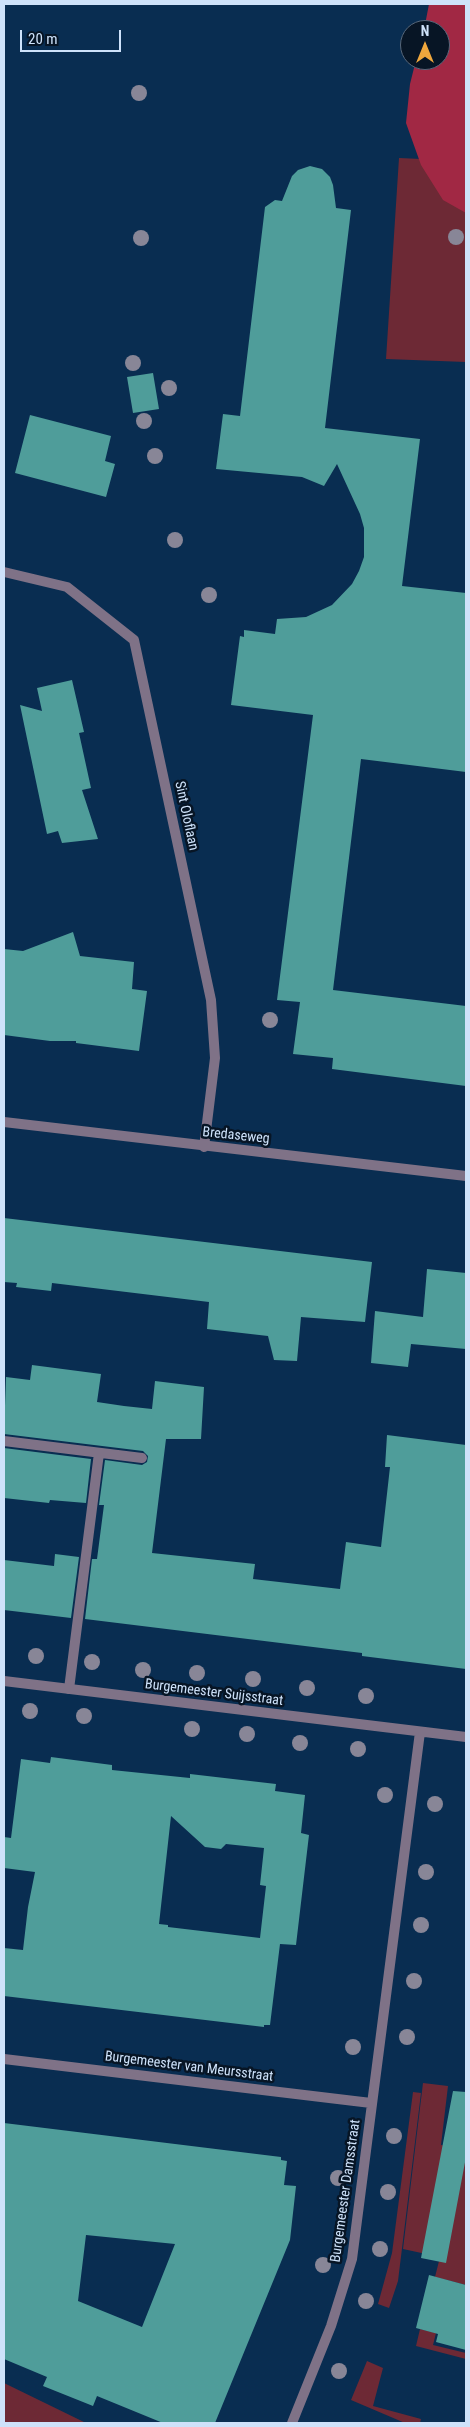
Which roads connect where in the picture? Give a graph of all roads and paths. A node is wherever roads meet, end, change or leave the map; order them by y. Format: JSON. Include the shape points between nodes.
{"nodes":[{"id":1,"x":4,"y":572,"type":"edge"},
{"id":2,"x":4,"y":1122,"type":"edge"},
{"id":3,"x":204,"y":1147,"type":"junction"},
{"id":4,"x":466,"y":1176,"type":"edge"},
{"id":5,"x":4,"y":1441,"type":"edge"},
{"id":6,"x":99,"y":1453,"type":"junction"},
{"id":7,"x":142,"y":1458,"type":"dead end"},
{"id":8,"x":4,"y":1681,"type":"edge"},
{"id":9,"x":69,"y":1689,"type":"junction"},
{"id":10,"x":420,"y":1732,"type":"junction"},
{"id":11,"x":466,"y":1737,"type":"edge"},
{"id":12,"x":4,"y":2059,"type":"edge"},
{"id":13,"x":371,"y":2103,"type":"junction"},
{"id":14,"x":292,"y":2423,"type":"edge"}],
"edges":[{"from":1,"to":3,"type":"street","name":"Sint Oloflaan","via":[[67,587],[134,640],[211,1000],[215,1058]]},
{"from":2,"to":3,"type":"street","name":"Bredaseweg"},
{"from":3,"to":4,"type":"street","name":"Bredaseweg"},
{"from":5,"to":6,"type":"street"},
{"from":6,"to":7,"type":"street"},
{"from":6,"to":9,"type":"street"},
{"from":8,"to":9,"type":"street","name":"Burgemeester Suijsstraat"},
{"from":9,"to":10,"type":"street","name":"Burgemeester Suijsstraat"},
{"from":10,"to":11,"type":"street","name":"Burgemeester Suijsstraat"},
{"from":10,"to":13,"type":"street"},
{"from":12,"to":13,"type":"street","name":"Burgemeester van Meursstraat"},
{"from":13,"to":14,"type":"street","name":"Burgemeester Damsstraat","via":[[352,2259],[331,2326]]}]}
